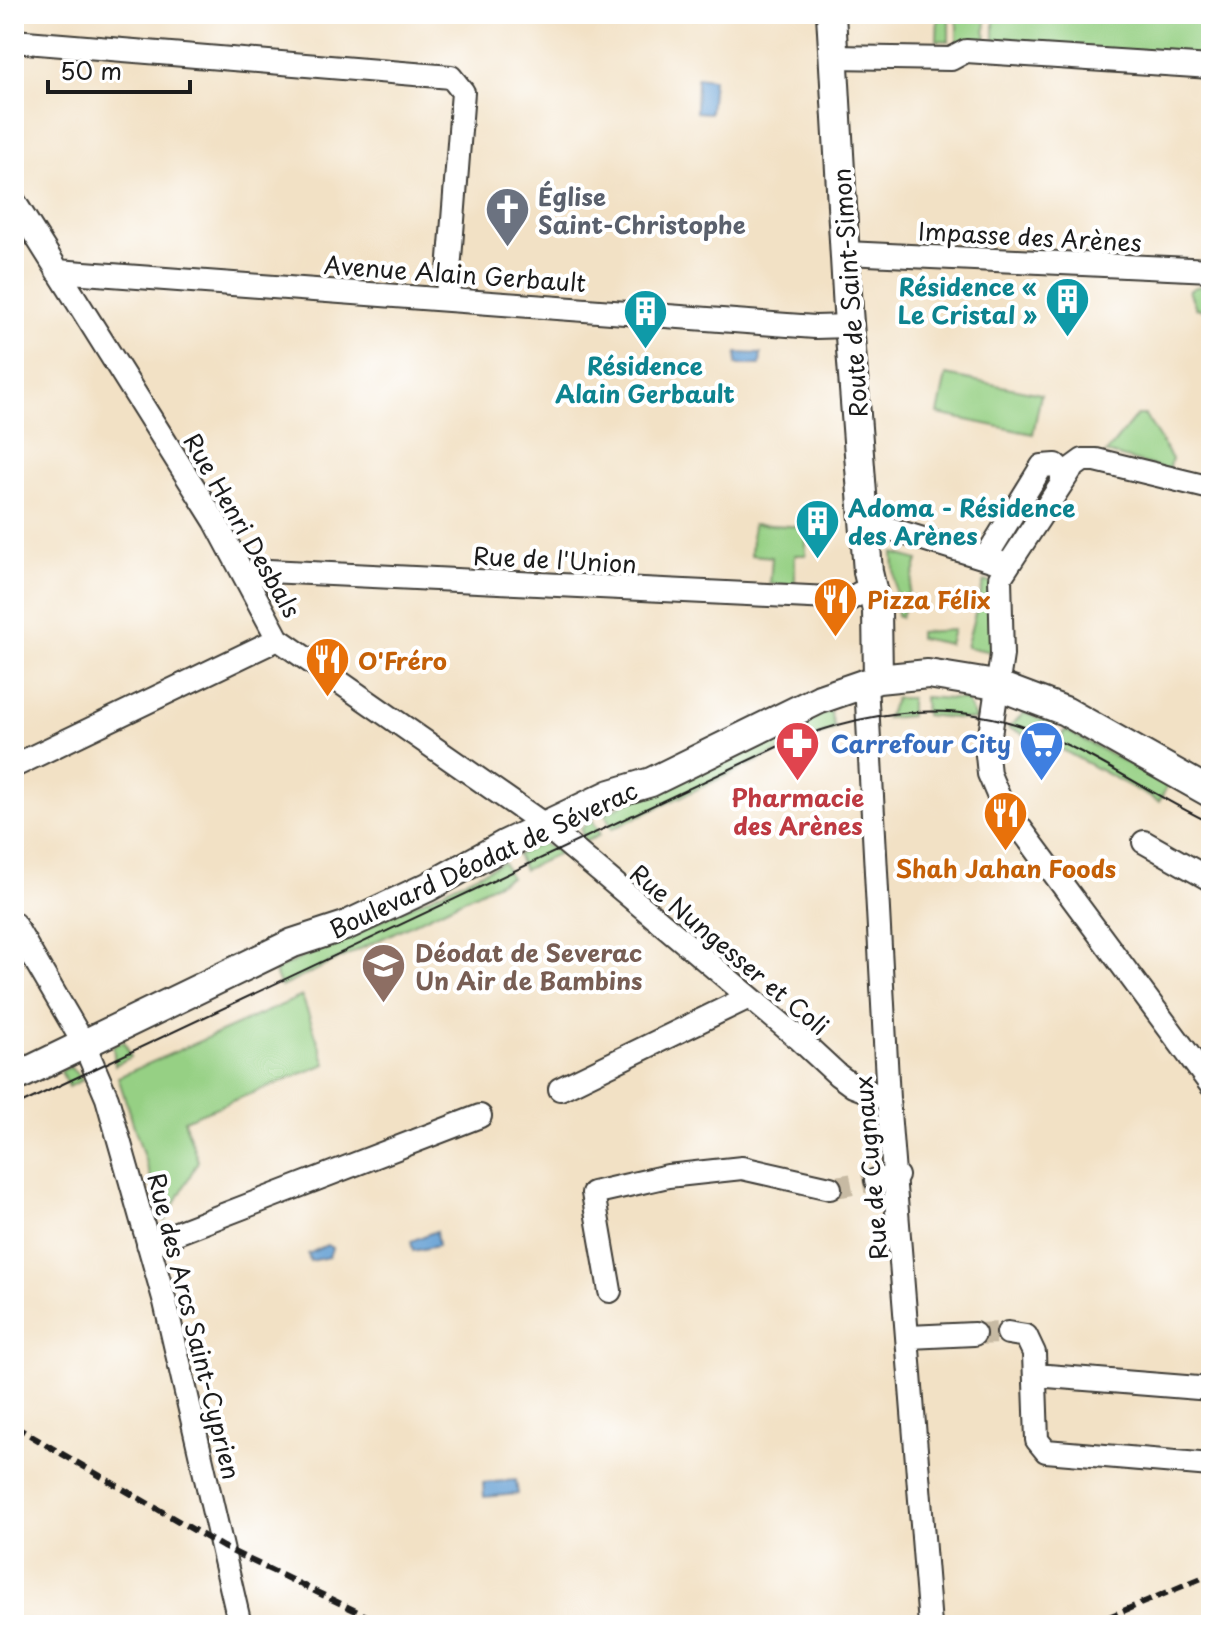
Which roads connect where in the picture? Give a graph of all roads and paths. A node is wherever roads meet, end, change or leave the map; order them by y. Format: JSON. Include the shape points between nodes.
{"nodes":[{"id":1,"x":831,"y":14,"type":"edge"},
{"id":2,"x":14,"y":41,"type":"edge"},
{"id":3,"x":834,"y":57,"type":"junction"},
{"id":4,"x":1211,"y":67,"type":"edge"},
{"id":5,"x":14,"y":201,"type":"edge"},
{"id":6,"x":846,"y":253,"type":"junction"},
{"id":7,"x":1211,"y":270,"type":"edge"},
{"id":8,"x":57,"y":271,"type":"junction"},
{"id":9,"x":447,"y":297,"type":"junction"},
{"id":10,"x":849,"y":326,"type":"junction"},
{"id":11,"x":1062,"y":483,"type":"junction"},
{"id":12,"x":1211,"y":488,"type":"edge"},
{"id":13,"x":865,"y":527,"type":"junction"},
{"id":14,"x":986,"y":557,"type":"junction"},
{"id":15,"x":1008,"y":565,"type":"junction"},
{"id":16,"x":247,"y":576,"type":"junction"},
{"id":17,"x":863,"y":592,"type":"junction"},
{"id":18,"x":278,"y":639,"type":"junction"},
{"id":19,"x":996,"y":685,"type":"junction"},
{"id":20,"x":871,"y":689,"type":"junction"},
{"id":21,"x":14,"y":766,"type":"edge"},
{"id":22,"x":1211,"y":793,"type":"edge"},
{"id":23,"x":546,"y":826,"type":"junction"},
{"id":24,"x":1144,"y":842,"type":"dead end"},
{"id":25,"x":1211,"y":880,"type":"edge"},
{"id":26,"x":14,"y":924,"type":"edge"},
{"id":27,"x":749,"y":997,"type":"junction"},
{"id":28,"x":84,"y":1044,"type":"junction"},
{"id":29,"x":1203,"y":1057,"type":"edge"},
{"id":30,"x":14,"y":1078,"type":"edge"},
{"id":31,"x":1211,"y":1085,"type":"edge"},
{"id":32,"x":560,"y":1089,"type":"dead end"},
{"id":33,"x":888,"y":1099,"type":"junction"},
{"id":34,"x":480,"y":1116,"type":"dead end"},
{"id":35,"x":830,"y":1188,"type":"tunnel mouth"},
{"id":36,"x":148,"y":1244,"type":"junction"},
{"id":37,"x":610,"y":1291,"type":"dead end"},
{"id":38,"x":1008,"y":1333,"type":"tunnel mouth"},
{"id":39,"x":974,"y":1334,"type":"tunnel mouth"},
{"id":40,"x":909,"y":1337,"type":"junction"},
{"id":41,"x":1035,"y":1375,"type":"junction"},
{"id":42,"x":1211,"y":1389,"type":"edge"},
{"id":43,"x":1211,"y":1465,"type":"edge"},
{"id":44,"x":240,"y":1625,"type":"edge"},
{"id":45,"x":930,"y":1625,"type":"edge"}],
"edges":[{"from":1,"to":3,"type":"main road","name":"Route de Saint-Simon"},
{"from":2,"to":9,"type":"street","via":[[451,77],[463,92]]},
{"from":3,"to":4,"type":"street","via":[[951,59],[966,51]]},
{"from":3,"to":6,"type":"main road","name":"Route de Saint-Simon"},
{"from":5,"to":8,"type":"street","name":"Rue Henri Desbals"},
{"from":6,"to":7,"type":"street","name":"Impasse des Arènes"},
{"from":6,"to":10,"type":"main road","name":"Route de Saint-Simon"},
{"from":8,"to":9,"type":"street","name":"Avenue Alain Gerbault"},
{"from":8,"to":16,"type":"street","name":"Rue Henri Desbals"},
{"from":9,"to":10,"type":"street","name":"Avenue Alain Gerbault"},
{"from":10,"to":13,"type":"main road","name":"Route de Saint-Simon"},
{"from":11,"to":12,"type":"street","via":[[1080,462],[1096,460]]},
{"from":11,"to":14,"type":"street","via":[[1056,465],[1042,466]]},
{"from":11,"to":15,"type":"street"},
{"from":13,"to":14,"type":"street","via":[[887,528]]},
{"from":13,"to":17,"type":"main road","name":"Route de Saint-Simon"},
{"from":14,"to":15,"type":"street"},
{"from":15,"to":19,"type":"street","via":[[998,590],[1002,655]]},
{"from":16,"to":17,"type":"street","name":"Rue de l'Union","via":[[268,571],[850,599]]},
{"from":16,"to":18,"type":"street","name":"Rue Henri Desbals"},
{"from":17,"to":20,"type":"main road"},
{"from":17,"to":20,"type":"main road","name":"Route de Saint-Simon","via":[[877,610]]},
{"from":18,"to":21,"type":"street"},
{"from":18,"to":23,"type":"street","name":"Rue Henri Desbals"},
{"from":19,"to":20,"type":"main road","name":"Boulevard Déodat de Séverac","via":[[928,674]]},
{"from":19,"to":22,"type":"main road","name":"Boulevard Déodat de Séverac","via":[[1065,711]]},
{"from":19,"to":29,"type":"street","via":[[987,755],[993,788]]},
{"from":20,"to":23,"type":"main road","name":"Boulevard Déodat de Séverac","via":[[831,694],[651,782],[611,794]]},
{"from":20,"to":33,"type":"street","name":"Rue de Cugnaux"},
{"from":23,"to":27,"type":"street","name":"Rue Nungesser et Coli"},
{"from":23,"to":28,"type":"main road","name":"Boulevard Déodat de Séverac","via":[[414,894],[293,943]]},
{"from":24,"to":25,"type":"street"},
{"from":26,"to":28,"type":"street","name":"Rue des Arcs Saint-Cyprien"},
{"from":27,"to":32,"type":"street"},
{"from":27,"to":33,"type":"street","name":"Rue Nungesser et Coli","via":[[838,1075]]},
{"from":28,"to":30,"type":"main road","name":"Boulevard Déodat de Séverac"},
{"from":28,"to":36,"type":"street","name":"Rue des Arcs Saint-Cyprien","via":[[107,1095]]},
{"from":29,"to":31,"type":"street"},
{"from":33,"to":40,"type":"street","name":"Rue de Cugnaux","via":[[886,1178]]},
{"from":34,"to":36,"type":"street"},
{"from":35,"to":37,"type":"street","via":[[742,1168],[668,1176],[593,1193]]},
{"from":36,"to":44,"type":"street","name":"Rue des Arcs Saint-Cyprien","via":[[165,1265]]},
{"from":38,"to":41,"type":"street","via":[[1026,1336]]},
{"from":39,"to":40,"type":"street"},
{"from":40,"to":45,"type":"street","name":"Rue de Cugnaux"},
{"from":41,"to":42,"type":"street"},
{"from":41,"to":43,"type":"street","via":[[1037,1440],[1046,1451]]}]}
